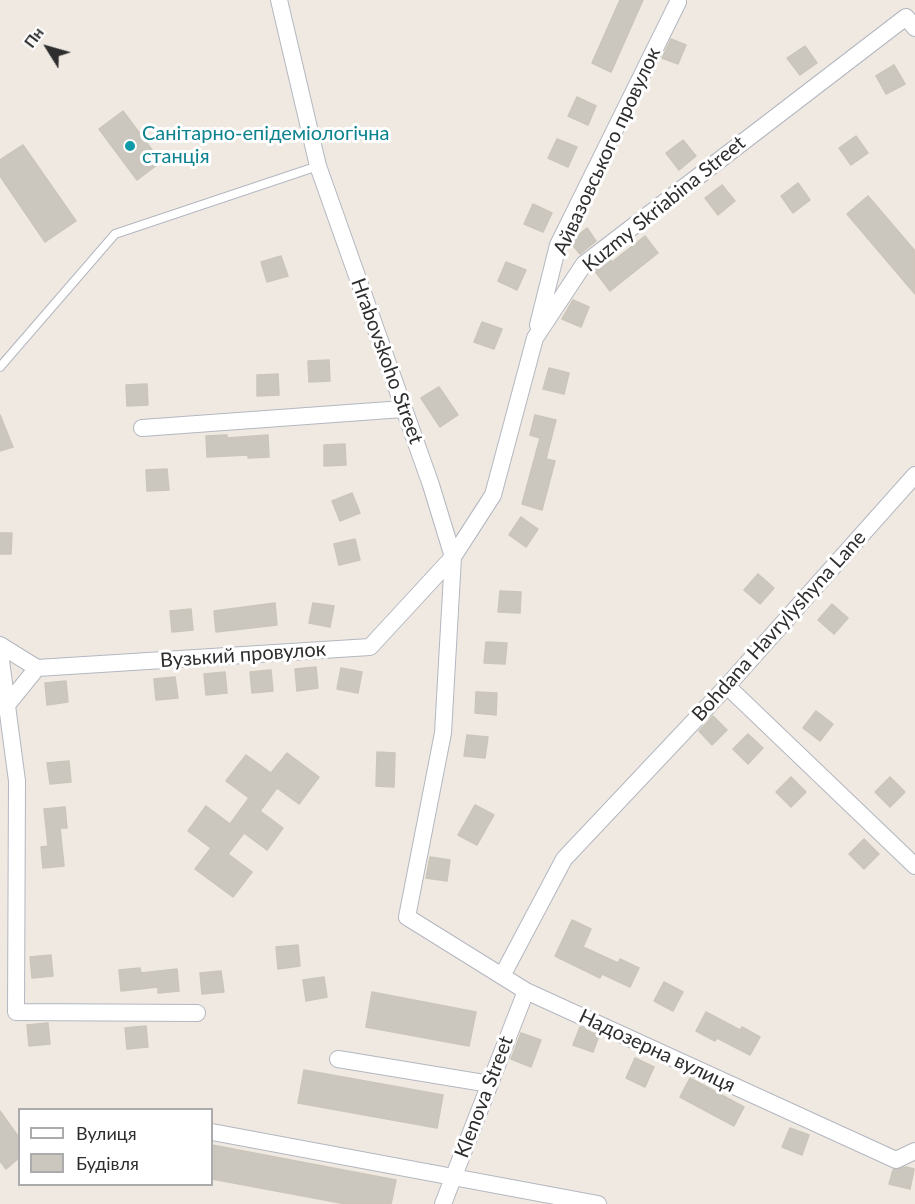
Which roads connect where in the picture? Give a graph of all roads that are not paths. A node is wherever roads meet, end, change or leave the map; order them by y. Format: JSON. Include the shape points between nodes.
{"nodes":[{"id":1,"x":279,"y":0,"type":"edge"},
{"id":2,"x":678,"y":2,"type":"dead end"},
{"id":3,"x":915,"y":28,"type":"edge"},
{"id":4,"x":318,"y":166,"type":"junction"},
{"id":5,"x":535,"y":338,"type":"junction"},
{"id":6,"x":0,"y":367,"type":"edge"},
{"id":7,"x":403,"y":409,"type":"junction"},
{"id":8,"x":142,"y":428,"type":"dead end"},
{"id":9,"x":915,"y":475,"type":"edge"},
{"id":10,"x":453,"y":557,"type":"junction"},
{"id":11,"x":0,"y":645,"type":"edge"},
{"id":12,"x":0,"y":653,"type":"edge"},
{"id":13,"x":37,"y":668,"type":"junction"},
{"id":14,"x":727,"y":686,"type":"junction"},
{"id":15,"x":7,"y":705,"type":"junction"},
{"id":16,"x":17,"y":781,"type":"junction"},
{"id":17,"x":0,"y":784,"type":"edge"},
{"id":18,"x":915,"y":866,"type":"edge"},
{"id":19,"x":407,"y":917,"type":"joint"},
{"id":20,"x":502,"y":976,"type":"junction"},
{"id":21,"x":526,"y":991,"type":"junction"},
{"id":22,"x":197,"y":1013,"type":"dead end"},
{"id":23,"x":338,"y":1059,"type":"dead end"},
{"id":24,"x":490,"y":1084,"type":"junction"},
{"id":25,"x":213,"y":1132,"type":"edge"},
{"id":26,"x":915,"y":1151,"type":"edge"},
{"id":27,"x":453,"y":1177,"type":"junction"},
{"id":28,"x":443,"y":1204,"type":"edge"},
{"id":29,"x":598,"y":1204,"type":"edge"}],
"edges":[{"from":1,"to":4,"type":"street","name":"Hrabovskoho Street"},
{"from":2,"to":5,"type":"street","name":"Айвазовського провулок","via":[[558,245]]},
{"from":3,"to":5,"type":"street","name":"Kuzmy Skriabina Street","via":[[906,17],[584,264]]},
{"from":4,"to":6,"type":"lane","via":[[115,234]]},
{"from":4,"to":7,"type":"street","name":"Hrabovskoho Street"},
{"from":5,"to":10,"type":"street","name":"Kuzmy Skriabina Street","via":[[493,495]]},
{"from":7,"to":8,"type":"street"},
{"from":7,"to":10,"type":"street","name":"Hrabovskoho Street"},
{"from":9,"to":14,"type":"street","name":"Bohdana Havrylyshyna Lane"},
{"from":10,"to":13,"type":"street","name":"Вузький провулок","via":[[369,647]]},
{"from":10,"to":19,"type":"street","name":"Kuzmy Skriabina Street","via":[[443,733]]},
{"from":11,"to":13,"type":"street"},
{"from":12,"to":15,"type":"street"},
{"from":13,"to":15,"type":"street"},
{"from":14,"to":18,"type":"street"},
{"from":14,"to":20,"type":"street","name":"Bohdana Havrylyshyna Lane","via":[[564,859]]},
{"from":15,"to":16,"type":"street"},
{"from":16,"to":17,"type":"street"},
{"from":16,"to":22,"type":"street","via":[[16,1011]]},
{"from":19,"to":20,"type":"street","name":"Надозерна вулиця"},
{"from":20,"to":21,"type":"street","name":"Надозерна вулиця"},
{"from":21,"to":24,"type":"street","name":"Klenova Street"},
{"from":21,"to":26,"type":"street","name":"Надозерна вулиця","via":[[896,1160]]},
{"from":23,"to":24,"type":"street"},
{"from":24,"to":27,"type":"street","name":"Klenova Street"},
{"from":25,"to":27,"type":"street"},
{"from":27,"to":28,"type":"street","name":"Klenova Street"},
{"from":27,"to":29,"type":"street"}]}
